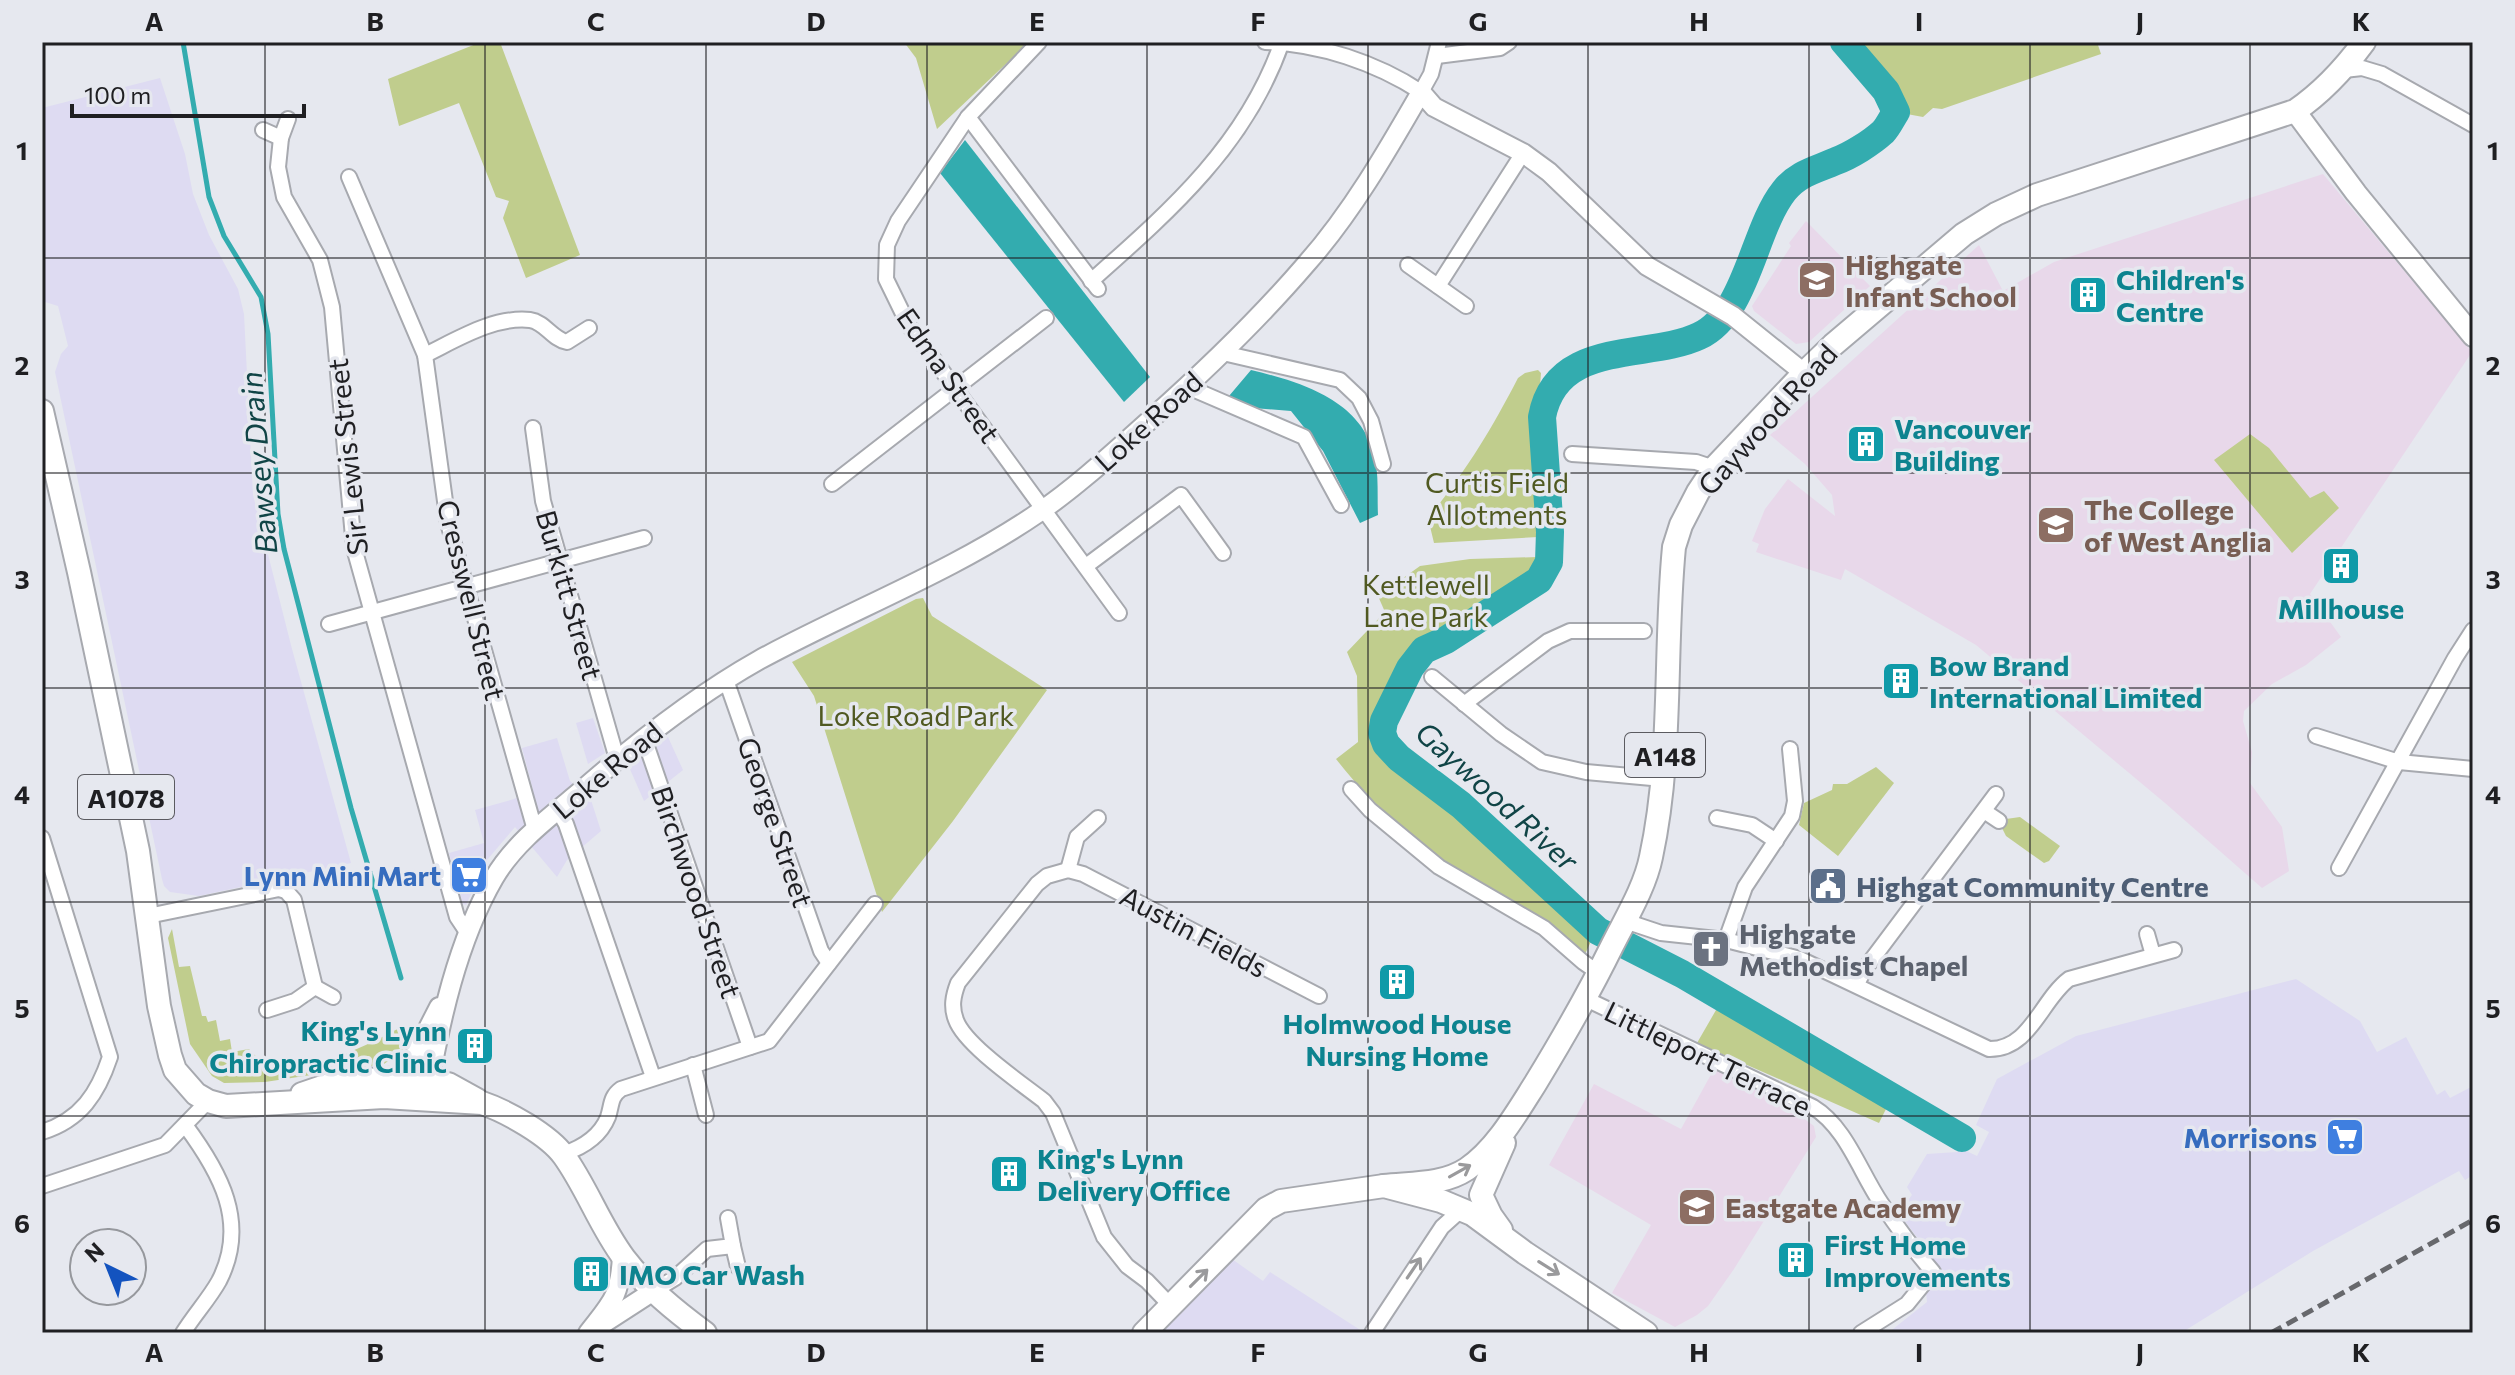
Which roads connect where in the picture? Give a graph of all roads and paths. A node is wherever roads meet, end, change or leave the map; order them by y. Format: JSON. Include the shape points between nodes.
{"nodes":[{"id":1,"x":1039,"y":42,"type":"edge"},
{"id":2,"x":1265,"y":42,"type":"edge"},
{"id":3,"x":1282,"y":42,"type":"edge"},
{"id":4,"x":1509,"y":42,"type":"edge"},
{"id":5,"x":2364,"y":42,"type":"edge"},
{"id":6,"x":1438,"y":49,"type":"edge"},
{"id":7,"x":2344,"y":70,"type":"junction"},
{"id":8,"x":1421,"y":92,"type":"junction"},
{"id":9,"x":2295,"y":111,"type":"junction"},
{"id":10,"x":968,"y":117,"type":"junction"},
{"id":11,"x":288,"y":119,"type":"dead end"},
{"id":12,"x":2473,"y":125,"type":"edge"},
{"id":13,"x":263,"y":130,"type":"dead end"},
{"id":14,"x":281,"y":138,"type":"junction"},
{"id":15,"x":1523,"y":153,"type":"junction"},
{"id":16,"x":349,"y":177,"type":"dead end"},
{"id":17,"x":1408,"y":265,"type":"dead end"},
{"id":18,"x":1438,"y":286,"type":"junction"},
{"id":19,"x":1466,"y":306,"type":"dead end"},
{"id":20,"x":1046,"y":318,"type":"dead end"},
{"id":21,"x":589,"y":328,"type":"dead end"},
{"id":22,"x":2473,"y":336,"type":"edge"},
{"id":23,"x":473,"y":342,"type":"dead end"},
{"id":24,"x":1223,"y":353,"type":"junction"},
{"id":25,"x":426,"y":360,"type":"junction"},
{"id":26,"x":1804,"y":373,"type":"junction"},
{"id":27,"x":1188,"y":387,"type":"junction"},
{"id":28,"x":957,"y":389,"type":"junction"},
{"id":29,"x":42,"y":411,"type":"edge"},
{"id":30,"x":533,"y":428,"type":"dead end"},
{"id":31,"x":1572,"y":454,"type":"dead end"},
{"id":32,"x":1383,"y":464,"type":"dead end"},
{"id":33,"x":1714,"y":468,"type":"junction"},
{"id":34,"x":832,"y":484,"type":"dead end"},
{"id":35,"x":1341,"y":505,"type":"dead end"},
{"id":36,"x":1045,"y":508,"type":"junction"},
{"id":37,"x":644,"y":538,"type":"dead end"},
{"id":38,"x":1223,"y":553,"type":"dead end"},
{"id":39,"x":560,"y":562,"type":"junction"},
{"id":40,"x":1086,"y":566,"type":"junction"},
{"id":41,"x":466,"y":587,"type":"junction"},
{"id":42,"x":372,"y":613,"type":"junction"},
{"id":43,"x":1119,"y":613,"type":"dead end"},
{"id":44,"x":329,"y":624,"type":"dead end"},
{"id":45,"x":2473,"y":630,"type":"edge"},
{"id":46,"x":1644,"y":631,"type":"dead end"},
{"id":47,"x":1432,"y":677,"type":"dead end"},
{"id":48,"x":726,"y":680,"type":"junction"},
{"id":49,"x":1464,"y":704,"type":"junction"},
{"id":50,"x":2316,"y":736,"type":"dead end"},
{"id":51,"x":644,"y":738,"type":"junction"},
{"id":52,"x":1790,"y":749,"type":"dead end"},
{"id":53,"x":617,"y":759,"type":"junction"},
{"id":54,"x":2399,"y":762,"type":"junction"},
{"id":55,"x":2473,"y":769,"type":"edge"},
{"id":56,"x":1663,"y":779,"type":"junction"},
{"id":57,"x":1351,"y":789,"type":"dead end"},
{"id":58,"x":1996,"y":794,"type":"dead end"},
{"id":59,"x":558,"y":810,"type":"junction"},
{"id":60,"x":1984,"y":811,"type":"junction"},
{"id":61,"x":1098,"y":818,"type":"dead end"},
{"id":62,"x":1717,"y":818,"type":"dead end"},
{"id":63,"x":1999,"y":821,"type":"dead end"},
{"id":64,"x":535,"y":830,"type":"junction"},
{"id":65,"x":42,"y":838,"type":"edge"},
{"id":66,"x":1776,"y":841,"type":"junction"},
{"id":67,"x":2339,"y":868,"type":"dead end"},
{"id":68,"x":1068,"y":870,"type":"junction"},
{"id":69,"x":875,"y":904,"type":"dead end"},
{"id":70,"x":148,"y":916,"type":"junction"},
{"id":71,"x":1625,"y":921,"type":"junction"},
{"id":72,"x":2147,"y":934,"type":"dead end"},
{"id":73,"x":469,"y":935,"type":"junction"},
{"id":74,"x":1726,"y":940,"type":"junction"},
{"id":75,"x":2174,"y":950,"type":"dead end"},
{"id":76,"x":2153,"y":955,"type":"junction"},
{"id":77,"x":829,"y":963,"type":"junction"},
{"id":78,"x":1599,"y":973,"type":"junction"},
{"id":79,"x":1857,"y":984,"type":"junction"},
{"id":80,"x":315,"y":987,"type":"junction"},
{"id":81,"x":1319,"y":996,"type":"dead end"},
{"id":82,"x":333,"y":997,"type":"dead end"},
{"id":83,"x":1586,"y":999,"type":"junction"},
{"id":84,"x":267,"y":1010,"type":"dead end"},
{"id":85,"x":750,"y":1047,"type":"junction"},
{"id":86,"x":693,"y":1065,"type":"junction"},
{"id":87,"x":653,"y":1077,"type":"junction"},
{"id":88,"x":418,"y":1089,"type":"junction"},
{"id":89,"x":208,"y":1101,"type":"junction"},
{"id":90,"x":1519,"y":1109,"type":"junction"},
{"id":91,"x":706,"y":1115,"type":"dead end"},
{"id":92,"x":185,"y":1125,"type":"junction"},
{"id":93,"x":42,"y":1132,"type":"edge"},
{"id":94,"x":563,"y":1154,"type":"junction"},
{"id":95,"x":42,"y":1186,"type":"edge"},
{"id":96,"x":1384,"y":1186,"type":"junction"},
{"id":97,"x":1462,"y":1209,"type":"junction"},
{"id":98,"x":728,"y":1218,"type":"dead end"},
{"id":99,"x":1512,"y":1244,"type":"junction"},
{"id":100,"x":733,"y":1246,"type":"junction"},
{"id":101,"x":622,"y":1256,"type":"junction"},
{"id":102,"x":738,"y":1267,"type":"dead end"},
{"id":103,"x":652,"y":1292,"type":"junction"},
{"id":104,"x":1171,"y":1306,"type":"junction"},
{"id":105,"x":183,"y":1333,"type":"edge"},
{"id":106,"x":589,"y":1333,"type":"edge"},
{"id":107,"x":705,"y":1333,"type":"edge"},
{"id":108,"x":1144,"y":1333,"type":"edge"},
{"id":109,"x":1372,"y":1333,"type":"edge"},
{"id":110,"x":1646,"y":1333,"type":"edge"},
{"id":111,"x":1861,"y":1333,"type":"edge"}],
"edges":[{"from":1,"to":10,"type":"street","name":"Edma Street"},
{"from":2,"to":3,"type":"street"},
{"from":3,"to":8,"type":"street","via":[[1392,73]]},
{"from":3,"to":10,"type":"street","via":[[1245,120],[1219,156],[1094,285]]},
{"from":4,"to":6,"type":"street","via":[[1500,48]]},
{"from":5,"to":7,"type":"main road","name":"Gaywood Road","number":"A148"},
{"from":6,"to":8,"type":"street"},
{"from":7,"to":9,"type":"main road","name":"Gaywood Road","number":"A148"},
{"from":7,"to":12,"type":"street","via":[[2382,74]]},
{"from":8,"to":15,"type":"street","via":[[1434,107]]},
{"from":8,"to":24,"type":"street","name":"Loke Road","via":[[1358,196],[1317,251]]},
{"from":9,"to":22,"type":"main road"},
{"from":9,"to":26,"type":"main road","name":"Gaywood Road","number":"A148","via":[[2037,195],[1996,214],[1964,234]]},
{"from":10,"to":28,"type":"street","name":"Edma Street","via":[[887,245],[886,279],[908,324]]},
{"from":11,"to":14,"type":"street","name":"Sir Lewis Street"},
{"from":13,"to":14,"type":"street"},
{"from":14,"to":42,"type":"street","name":"Sir Lewis Street","via":[[278,167],[284,197],[320,260],[332,307],[354,548]]},
{"from":15,"to":18,"type":"street"},
{"from":15,"to":26,"type":"street","via":[[1647,266],[1733,316]]},
{"from":16,"to":25,"type":"street","name":"Cresswell Street"},
{"from":17,"to":18,"type":"street"},
{"from":18,"to":19,"type":"street"},
{"from":20,"to":28,"type":"street"},
{"from":21,"to":25,"type":"street","via":[[567,342],[531,320],[486,326]]},
{"from":23,"to":25,"type":"street"},
{"from":24,"to":27,"type":"street","name":"Loke Road"},
{"from":24,"to":32,"type":"street","via":[[1340,380],[1359,398],[1371,421]]},
{"from":25,"to":41,"type":"street","name":"Cresswell Street","via":[[448,523]]},
{"from":26,"to":33,"type":"main road","name":"Gaywood Road","number":"A148"},
{"from":27,"to":35,"type":"street","via":[[1304,437]]},
{"from":27,"to":36,"type":"street","name":"Loke Road"},
{"from":28,"to":34,"type":"street"},
{"from":28,"to":36,"type":"street","name":"Edma Street"},
{"from":29,"to":70,"type":"main road","number":"A1078"},
{"from":30,"to":39,"type":"street","name":"Burkitt Street","via":[[543,501]]},
{"from":31,"to":33,"type":"street","via":[[1696,462]]},
{"from":33,"to":56,"type":"main road","name":"Gaywood Road","number":"A148","via":[[1674,547]]},
{"from":36,"to":40,"type":"street","name":"Edma Street"},
{"from":36,"to":48,"type":"street","name":"Loke Road","via":[[973,552]]},
{"from":37,"to":39,"type":"street"},
{"from":38,"to":40,"type":"street","via":[[1181,495]]},
{"from":39,"to":41,"type":"street"},
{"from":39,"to":53,"type":"street","name":"Burkitt Street"},
{"from":40,"to":43,"type":"street","name":"Edma Street"},
{"from":41,"to":42,"type":"street"},
{"from":41,"to":64,"type":"street","name":"Cresswell Street"},
{"from":42,"to":44,"type":"street"},
{"from":42,"to":73,"type":"street","name":"Sir Lewis Street","via":[[457,917]]},
{"from":45,"to":54,"type":"street"},
{"from":46,"to":49,"type":"street","via":[[1570,631],[1548,641]]},
{"from":47,"to":49,"type":"street"},
{"from":48,"to":51,"type":"street","name":"Loke Road"},
{"from":48,"to":77,"type":"street","name":"George Street"},
{"from":49,"to":56,"type":"street","via":[[1542,762]]},
{"from":50,"to":54,"type":"street"},
{"from":51,"to":53,"type":"street","name":"Loke Road"},
{"from":51,"to":85,"type":"street","name":"Birchwood Street"},
{"from":52,"to":66,"type":"street","via":[[1794,808]]},
{"from":53,"to":59,"type":"street","name":"Loke Road"},
{"from":54,"to":55,"type":"street"},
{"from":54,"to":67,"type":"street"},
{"from":56,"to":71,"type":"main road","name":"Gaywood Road","number":"A148","via":[[1651,860]]},
{"from":57,"to":78,"type":"street","via":[[1439,867],[1544,928]]},
{"from":58,"to":60,"type":"street"},
{"from":59,"to":64,"type":"street","name":"Loke Road"},
{"from":59,"to":87,"type":"street"},
{"from":60,"to":63,"type":"street"},
{"from":60,"to":79,"type":"street"},
{"from":61,"to":68,"type":"street","via":[[1077,837]]},
{"from":62,"to":66,"type":"street","via":[[1752,825]]},
{"from":64,"to":73,"type":"street","name":"Loke Road","via":[[495,876]]},
{"from":65,"to":93,"type":"street","via":[[110,1057],[102,1083],[77,1115]]},
{"from":66,"to":74,"type":"street","via":[[1745,887]]},
{"from":68,"to":81,"type":"street","name":"Austin Fields"},
{"from":68,"to":104,"type":"street","via":[[1037,884],[965,972],[952,997],[955,1018],[963,1035],[1053,1113],[1104,1237]]},
{"from":69,"to":77,"type":"street"},
{"from":70,"to":80,"type":"street","via":[[286,891],[294,900]]},
{"from":70,"to":89,"type":"main road","number":"A1078","via":[[170,1055],[186,1084]]},
{"from":71,"to":74,"type":"street","via":[[1661,933]]},
{"from":71,"to":78,"type":"main road","name":"Gaywood Road","number":"A148"},
{"from":72,"to":76,"type":"street"},
{"from":73,"to":88,"type":"street","name":"Loke Road","via":[[416,1052]]},
{"from":74,"to":79,"type":"street","via":[[1800,959]]},
{"from":75,"to":76,"type":"street"},
{"from":76,"to":79,"type":"street","via":[[2069,979],[2018,1040],[2000,1049],[1980,1046]]},
{"from":77,"to":85,"type":"street","via":[[773,1037]]},
{"from":78,"to":83,"type":"main road","name":"Gaywood Road","number":"A148"},
{"from":80,"to":82,"type":"street"},
{"from":80,"to":84,"type":"street"},
{"from":83,"to":90,"type":"main road","number":"A148"},
{"from":83,"to":111,"type":"street","name":"Littleport Terrace","via":[[1828,1118],[1879,1200],[1933,1272],[1907,1304]]},
{"from":85,"to":86,"type":"street"},
{"from":86,"to":87,"type":"street"},
{"from":86,"to":91,"type":"street"},
{"from":87,"to":94,"type":"street","via":[[616,1092],[593,1138]]},
{"from":88,"to":89,"type":"main road","via":[[244,1106]]},
{"from":88,"to":94,"type":"main road","via":[[482,1103]]},
{"from":89,"to":92,"type":"street"},
{"from":96,"to":90,"type":"main road","number":"A148","one_way":true,"via":[[1430,1182],[1467,1169]]},
{"from":90,"to":99,"type":"main road","number":"A148","via":[[1481,1195]]},
{"from":92,"to":95,"type":"street","via":[[165,1145]]},
{"from":92,"to":105,"type":"street","via":[[222,1182],[233,1224],[219,1281]]},
{"from":94,"to":101,"type":"main road"},
{"from":96,"to":97,"type":"main road","number":"A148"},
{"from":104,"to":96,"type":"main road","number":"A148","one_way":true,"via":[[1266,1209],[1281,1201]]},
{"from":97,"to":99,"type":"main road","number":"A148"},
{"from":109,"to":97,"type":"street","one_way":true,"via":[[1442,1227]]},
{"from":98,"to":100,"type":"street"},
{"from":99,"to":110,"type":"main road","number":"A148","one_way":true},
{"from":100,"to":102,"type":"street"},
{"from":100,"to":103,"type":"street","via":[[707,1249]]},
{"from":101,"to":103,"type":"main road"},
{"from":101,"to":106,"type":"street","via":[[616,1297]]},
{"from":103,"to":106,"type":"street"},
{"from":103,"to":107,"type":"main road"},
{"from":104,"to":108,"type":"main road","number":"A148"}]}
